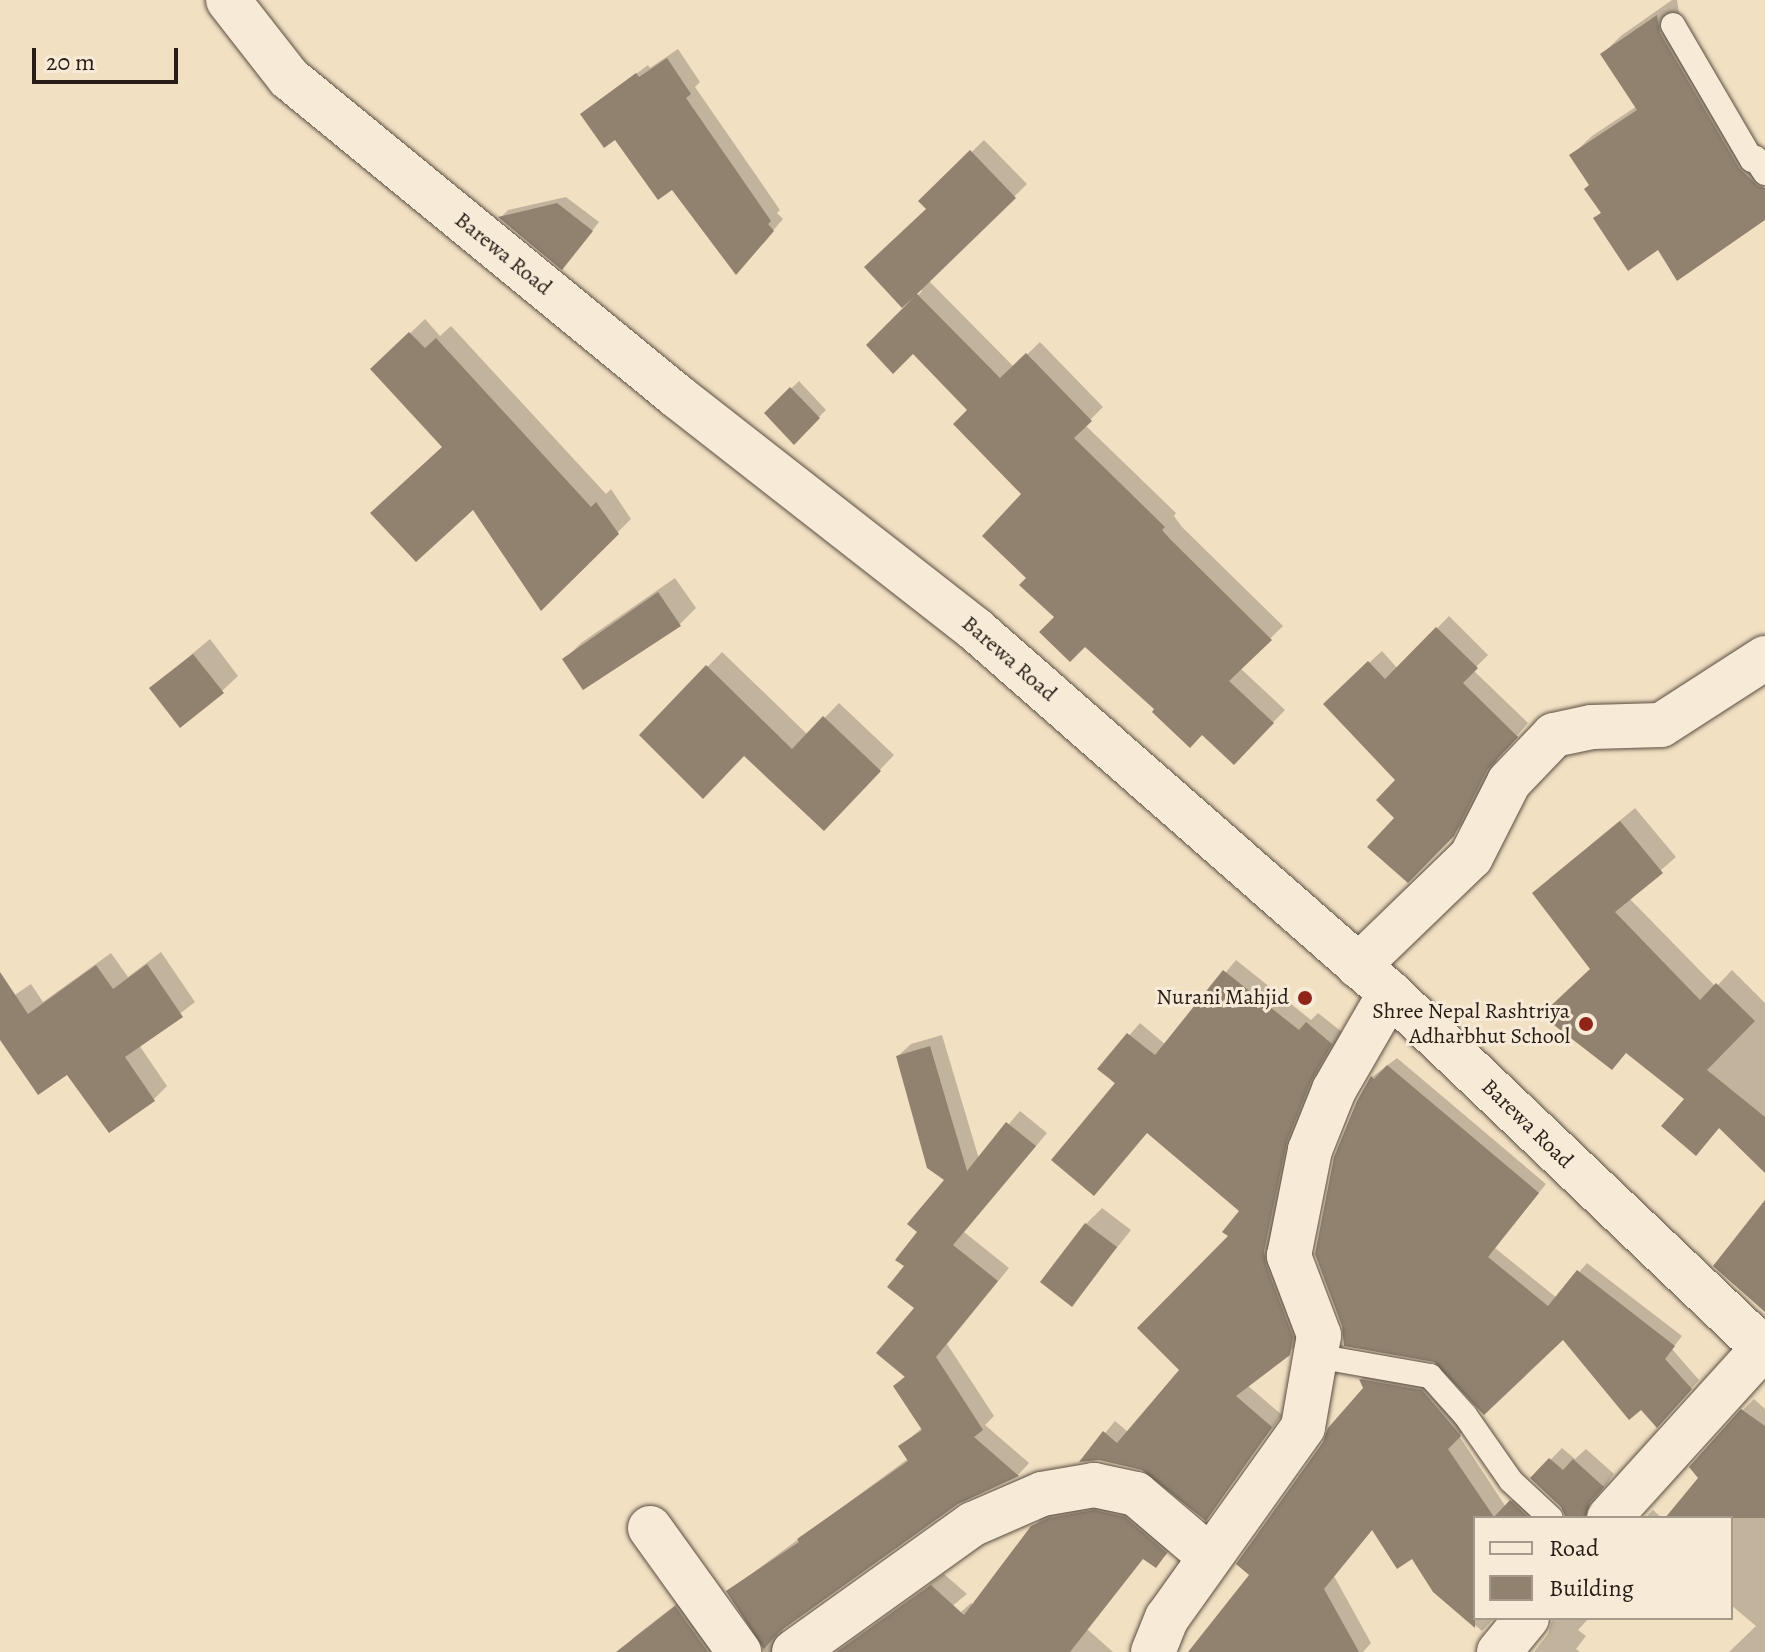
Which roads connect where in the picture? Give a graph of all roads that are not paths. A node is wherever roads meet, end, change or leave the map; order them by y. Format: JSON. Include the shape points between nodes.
{"nodes":[{"id":1,"x":228,"y":0,"type":"edge"},
{"id":2,"x":1673,"y":25,"type":"dead end"},
{"id":3,"x":1765,"y":173,"type":"edge"},
{"id":4,"x":1765,"y":658,"type":"edge"},
{"id":5,"x":1374,"y":979,"type":"junction"},
{"id":6,"x":1764,"y":1349,"type":"edge"},
{"id":7,"x":1316,"y":1356,"type":"junction"},
{"id":8,"x":1549,"y":1516,"type":"edge"},
{"id":9,"x":1611,"y":1516,"type":"edge"},
{"id":10,"x":650,"y":1528,"type":"dead end"},
{"id":11,"x":1210,"y":1557,"type":"junction"},
{"id":12,"x":1525,"y":1620,"type":"edge"},
{"id":13,"x":739,"y":1652,"type":"edge"},
{"id":14,"x":794,"y":1652,"type":"edge"},
{"id":15,"x":1153,"y":1652,"type":"edge"},
{"id":16,"x":1499,"y":1652,"type":"edge"}],
"edges":[{"from":1,"to":5,"type":"street","name":"Barewa Road","via":[[289,78],[678,397],[975,629]]},
{"from":2,"to":3,"type":"lane","via":[[1752,160]]},
{"from":4,"to":5,"type":"street","via":[[1661,725],[1592,727],[1554,735],[1509,782],[1471,857]]},
{"from":5,"to":6,"type":"street","name":"Barewa Road"},
{"from":5,"to":7,"type":"street","via":[[1310,1150],[1289,1256],[1319,1335]]},
{"from":6,"to":9,"type":"street"},
{"from":7,"to":8,"type":"lane","via":[[1430,1376],[1511,1481]]},
{"from":7,"to":11,"type":"street","via":[[1303,1427]]},
{"from":10,"to":13,"type":"street"},
{"from":11,"to":14,"type":"street","via":[[1136,1494],[1094,1485],[1042,1494],[973,1524]]},
{"from":11,"to":15,"type":"street","via":[[1167,1618]]},
{"from":12,"to":16,"type":"street"}]}
